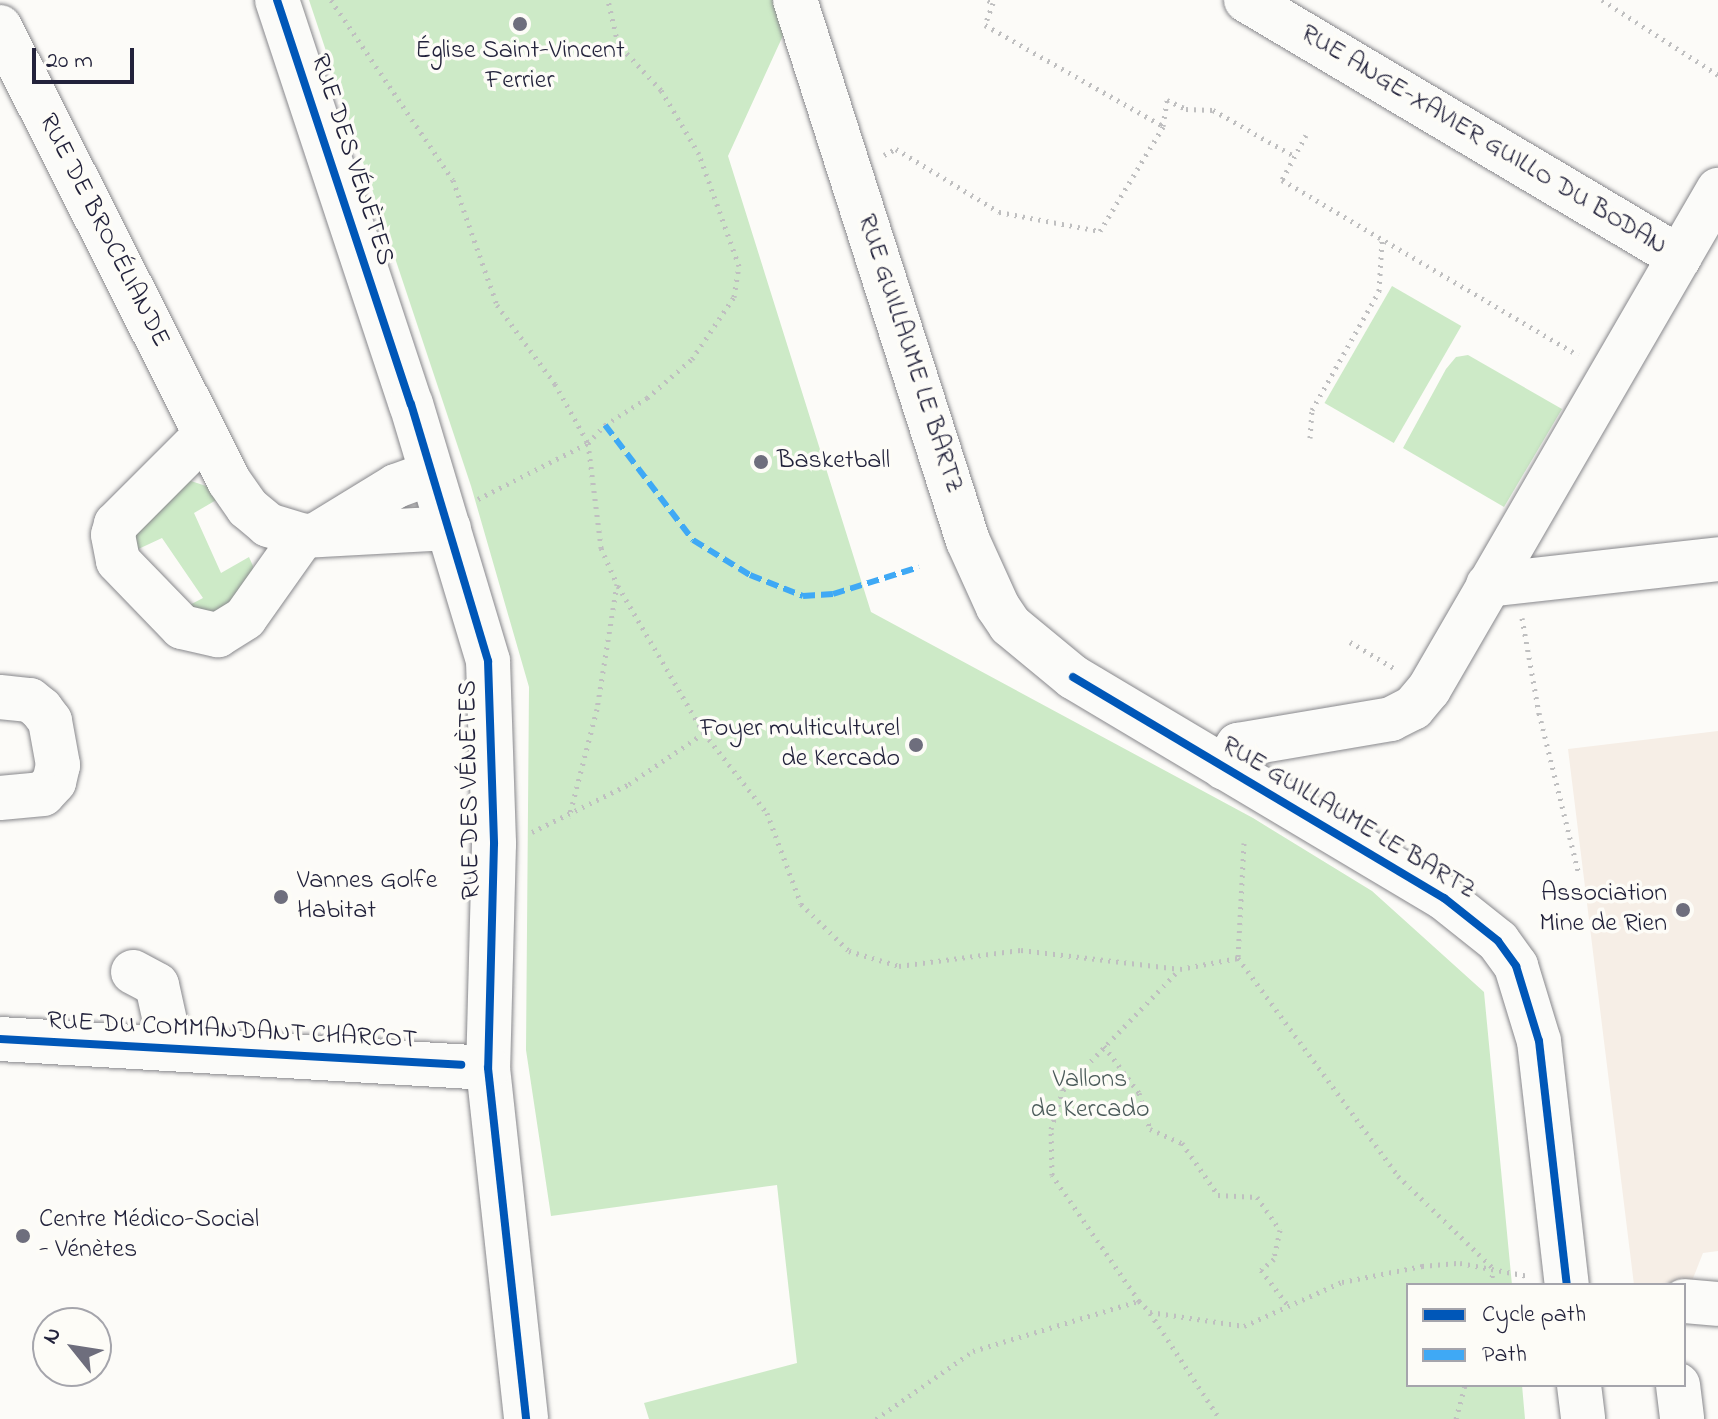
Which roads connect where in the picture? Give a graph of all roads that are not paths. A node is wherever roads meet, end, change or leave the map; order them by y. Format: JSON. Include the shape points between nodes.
{"nodes":[{"id":1,"x":277,"y":0,"type":"edge"},
{"id":2,"x":795,"y":0,"type":"edge"},
{"id":3,"x":830,"y":0,"type":"edge"},
{"id":4,"x":1246,"y":0,"type":"edge"},
{"id":5,"x":0,"y":27,"type":"edge"},
{"id":6,"x":829,"y":97,"type":"junction"},
{"id":7,"x":1718,"y":190,"type":"edge"},
{"id":8,"x":1679,"y":257,"type":"junction"},
{"id":9,"x":205,"y":435,"type":"junction"},
{"id":10,"x":441,"y":502,"type":"junction"},
{"id":11,"x":310,"y":535,"type":"junction"},
{"id":12,"x":1718,"y":559,"type":"edge"},
{"id":13,"x":1502,"y":584,"type":"junction"},
{"id":14,"x":0,"y":697,"type":"edge"},
{"id":15,"x":1224,"y":768,"type":"junction"},
{"id":16,"x":0,"y":798,"type":"edge"},
{"id":17,"x":133,"y":972,"type":"dead end"},
{"id":18,"x":0,"y":1039,"type":"edge"},
{"id":19,"x":171,"y":1048,"type":"junction"},
{"id":20,"x":488,"y":1068,"type":"junction"},
{"id":21,"x":1567,"y":1283,"type":"edge"},
{"id":22,"x":1579,"y":1387,"type":"edge"},
{"id":23,"x":1678,"y":1387,"type":"edge"},
{"id":24,"x":526,"y":1419,"type":"edge"},
{"id":25,"x":1583,"y":1419,"type":"edge"},
{"id":26,"x":1682,"y":1419,"type":"edge"}],
"edges":[{"from":1,"to":10,"type":"street","name":"RUE DES VÉNÈTES"},
{"from":2,"to":6,"type":"street","name":"RUE GUILLAUME LE BARTZ","via":[[810,59]]},
{"from":3,"to":6,"type":"street","name":"RUE GUILLAUME LE BARTZ","via":[[824,39]]},
{"from":4,"to":8,"type":"street","name":"RUE ANGE-XAVIER GUILLO DU BODAN"},
{"from":5,"to":9,"type":"street","name":"RUE DE BROCÉLIANDE"},
{"from":6,"to":15,"type":"street","name":"RUE GUILLAUME LE BARTZ","via":[[968,541],[998,607],[1018,634],[1073,677]]},
{"from":7,"to":8,"type":"street"},
{"from":8,"to":13,"type":"street","via":[[1611,374]]},
{"from":9,"to":11,"type":"street","name":"RUE DE BROCÉLIANDE","via":[[248,508],[268,525]]},
{"from":9,"to":11,"type":"street","via":[[116,524],[113,535],[118,561],[182,627],[218,635],[245,618]]},
{"from":10,"to":11,"type":"street","name":"RUE DE BROCÉLIANDE"},
{"from":10,"to":11,"type":"street","via":[[396,486]]},
{"from":10,"to":20,"type":"street","name":"RUE DES VÉNÈTES","via":[[488,661],[494,844]]},
{"from":12,"to":13,"type":"street"},
{"from":13,"to":15,"type":"street","via":[[1413,708],[1391,719],[1238,745]]},
{"from":14,"to":16,"type":"street","via":[[30,700],[41,709],[50,721],[58,765],[54,782],[43,794]]},
{"from":15,"to":21,"type":"street","name":"RUE GUILLAUME LE BARTZ","via":[[1472,916],[1516,966],[1539,1041]]},
{"from":17,"to":19,"type":"street","via":[[157,985]]},
{"from":18,"to":19,"type":"street","name":"RUE DU COMMANDANT CHARCOT"},
{"from":19,"to":20,"type":"street","name":"RUE DU COMMANDANT CHARCOT"},
{"from":20,"to":24,"type":"street","name":"RUE DES VÉNÈTES"},
{"from":22,"to":25,"type":"street"},
{"from":23,"to":26,"type":"street"}]}
